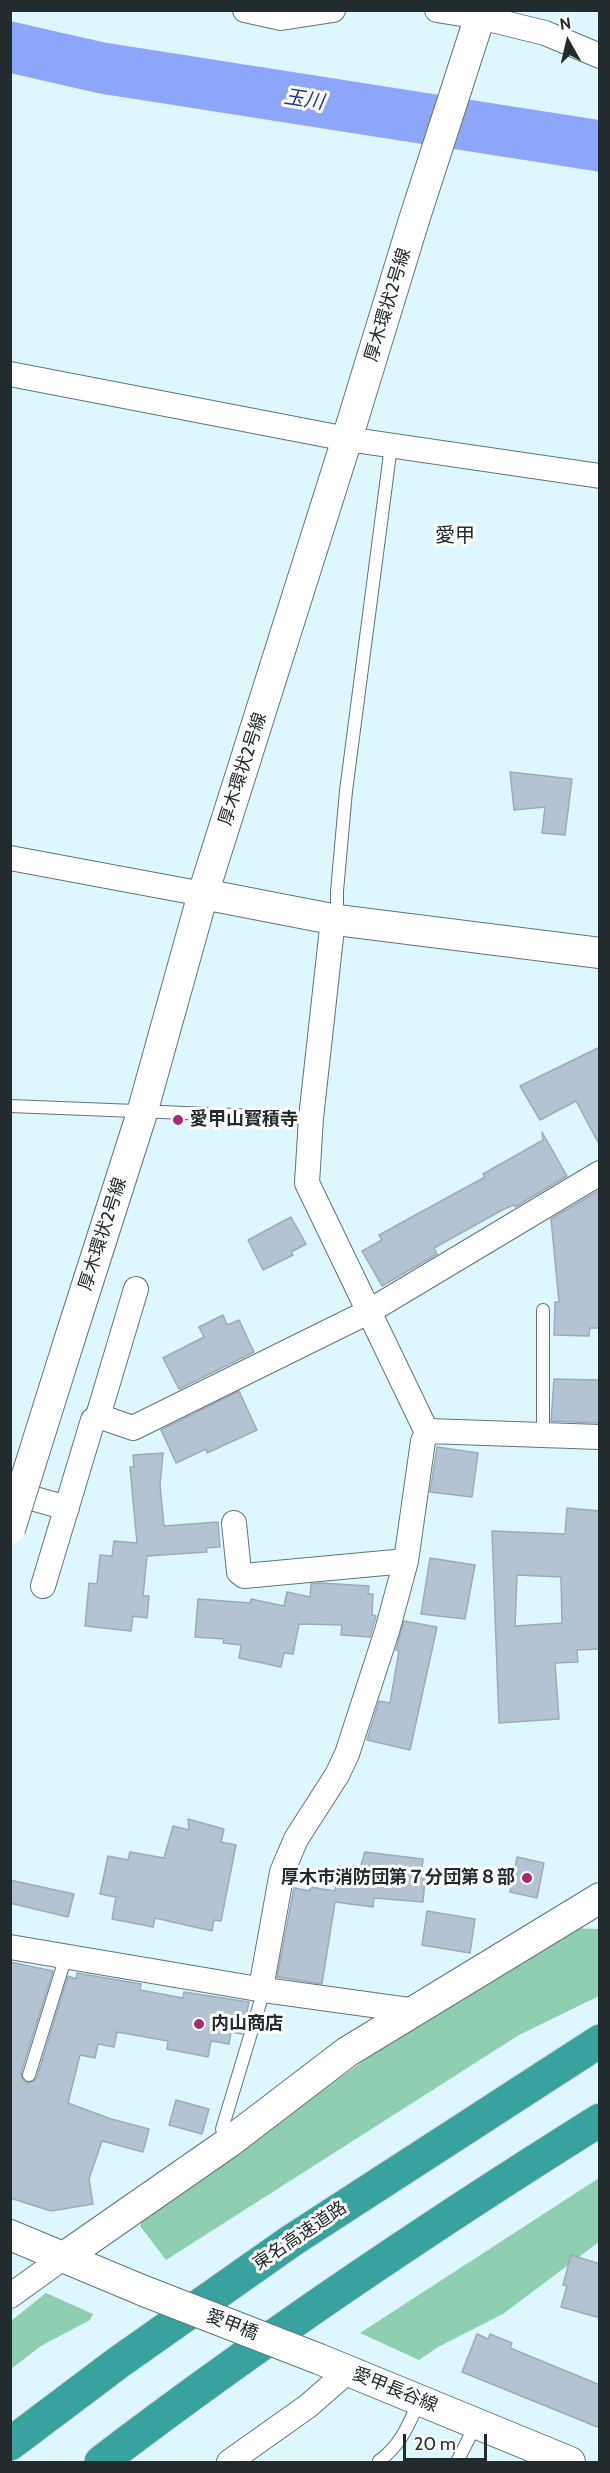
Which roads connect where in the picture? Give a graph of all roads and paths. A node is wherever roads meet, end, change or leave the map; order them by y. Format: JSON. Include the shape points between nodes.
{"nodes":[{"id":1,"x":245,"y":10,"type":"edge"},
{"id":2,"x":333,"y":10,"type":"edge"},
{"id":3,"x":437,"y":10,"type":"edge"},
{"id":4,"x":479,"y":19,"type":"edge"},
{"id":5,"x":600,"y":56,"type":"edge"},
{"id":6,"x":10,"y":374,"type":"edge"},
{"id":7,"x":347,"y":440,"type":"junction"},
{"id":8,"x":391,"y":446,"type":"junction"},
{"id":9,"x":600,"y":476,"type":"edge"},
{"id":10,"x":10,"y":858,"type":"edge"},
{"id":11,"x":203,"y":894,"type":"junction"},
{"id":12,"x":335,"y":919,"type":"junction"},
{"id":13,"x":600,"y":953,"type":"edge"},
{"id":14,"x":10,"y":1106,"type":"edge"},
{"id":15,"x":142,"y":1113,"type":"junction"},
{"id":16,"x":311,"y":1118,"type":"junction"},
{"id":17,"x":600,"y":1173,"type":"edge"},
{"id":18,"x":136,"y":1289,"type":"dead end"},
{"id":19,"x":543,"y":1310,"type":"dead end"},
{"id":20,"x":368,"y":1312,"type":"junction"},
{"id":21,"x":98,"y":1416,"type":"junction"},
{"id":22,"x":428,"y":1431,"type":"junction"},
{"id":23,"x":543,"y":1434,"type":"junction"},
{"id":24,"x":600,"y":1437,"type":"edge"},
{"id":25,"x":10,"y":1492,"type":"edge"},
{"id":26,"x":67,"y":1508,"type":"junction"},
{"id":27,"x":234,"y":1523,"type":"dead end"},
{"id":28,"x":10,"y":1529,"type":"edge"},
{"id":29,"x":406,"y":1561,"type":"junction"},
{"id":30,"x":43,"y":1586,"type":"dead end"},
{"id":31,"x":595,"y":1908,"type":"edge"},
{"id":32,"x":10,"y":1947,"type":"edge"},
{"id":33,"x":66,"y":1956,"type":"junction"},
{"id":34,"x":264,"y":1990,"type":"junction"},
{"id":35,"x":416,"y":2011,"type":"junction"},
{"id":36,"x":600,"y":2041,"type":"edge"},
{"id":37,"x":29,"y":2075,"type":"dead end"},
{"id":38,"x":600,"y":2120,"type":"edge"},
{"id":39,"x":228,"y":2143,"type":"junction"},
{"id":40,"x":10,"y":2235,"type":"edge"},
{"id":41,"x":64,"y":2257,"type":"junction"},
{"id":42,"x":10,"y":2296,"type":"edge"},
{"id":43,"x":319,"y":2359,"type":"joint"},
{"id":44,"x":348,"y":2371,"type":"junction"},
{"id":45,"x":419,"y":2400,"type":"junction"},
{"id":46,"x":476,"y":2424,"type":"junction"},
{"id":47,"x":10,"y":2444,"type":"edge"},
{"id":48,"x":379,"y":2461,"type":"dead end"},
{"id":49,"x":101,"y":2463,"type":"edge"},
{"id":50,"x":229,"y":2463,"type":"edge"},
{"id":51,"x":458,"y":2463,"type":"edge"},
{"id":52,"x":570,"y":2463,"type":"edge"}],
"edges":[{"from":1,"to":2,"type":"street","via":[[281,18]]},
{"from":3,"to":4,"type":"street"},
{"from":4,"to":5,"type":"street","via":[[545,33]]},
{"from":4,"to":7,"type":"street","name":"厚木環状2号線"},
{"from":6,"to":7,"type":"street"},
{"from":7,"to":8,"type":"street"},
{"from":7,"to":11,"type":"street","name":"厚木環状2号線"},
{"from":8,"to":9,"type":"street"},
{"from":8,"to":12,"type":"lane","via":[[346,791]]},
{"from":10,"to":11,"type":"street"},
{"from":11,"to":12,"type":"street"},
{"from":11,"to":15,"type":"street","name":"厚木環状2号線"},
{"from":12,"to":13,"type":"street"},
{"from":12,"to":16,"type":"street"},
{"from":14,"to":15,"type":"lane"},
{"from":15,"to":16,"type":"lane"},
{"from":15,"to":28,"type":"street","name":"厚木環状2号線","bridge":true},
{"from":16,"to":20,"type":"street","via":[[308,1183]]},
{"from":17,"to":20,"type":"street"},
{"from":18,"to":21,"type":"street"},
{"from":19,"to":23,"type":"lane"},
{"from":20,"to":21,"type":"street","via":[[133,1428]]},
{"from":20,"to":22,"type":"street"},
{"from":21,"to":26,"type":"street","via":[[93,1420]]},
{"from":22,"to":23,"type":"street"},
{"from":22,"to":29,"type":"street","via":[[423,1441]]},
{"from":23,"to":24,"type":"street"},
{"from":25,"to":26,"type":"street"},
{"from":26,"to":30,"type":"street"},
{"from":27,"to":29,"type":"street","via":[[239,1572],[244,1576]]},
{"from":29,"to":34,"type":"street","via":[[347,1754],[296,1839],[282,1872],[262,1977]]},
{"from":31,"to":35,"type":"street"},
{"from":32,"to":33,"type":"street"},
{"from":33,"to":34,"type":"street"},
{"from":33,"to":37,"type":"lane"},
{"from":34,"to":35,"type":"street"},
{"from":34,"to":39,"type":"lane","via":[[222,2129]]},
{"from":35,"to":39,"type":"street","via":[[347,2052]]},
{"from":36,"to":47,"type":"highway","name":"東名高速道路","via":[[291,2241]]},
{"from":38,"to":49,"type":"highway","via":[[315,2307]]},
{"from":39,"to":41,"type":"street"},
{"from":40,"to":41,"type":"street"},
{"from":41,"to":42,"type":"street"},
{"from":41,"to":43,"type":"street","name":"愛甲橋","bridge":true},
{"from":43,"to":44,"type":"street","name":"愛甲長谷線"},
{"from":44,"to":45,"type":"street","name":"愛甲長谷線"},
{"from":44,"to":50,"type":"street","via":[[308,2406]]},
{"from":45,"to":46,"type":"street","name":"愛甲長谷線"},
{"from":45,"to":48,"type":"lane","via":[[401,2440]]},
{"from":46,"to":51,"type":"lane"},
{"from":46,"to":52,"type":"street","name":"愛甲長谷線"}]}
